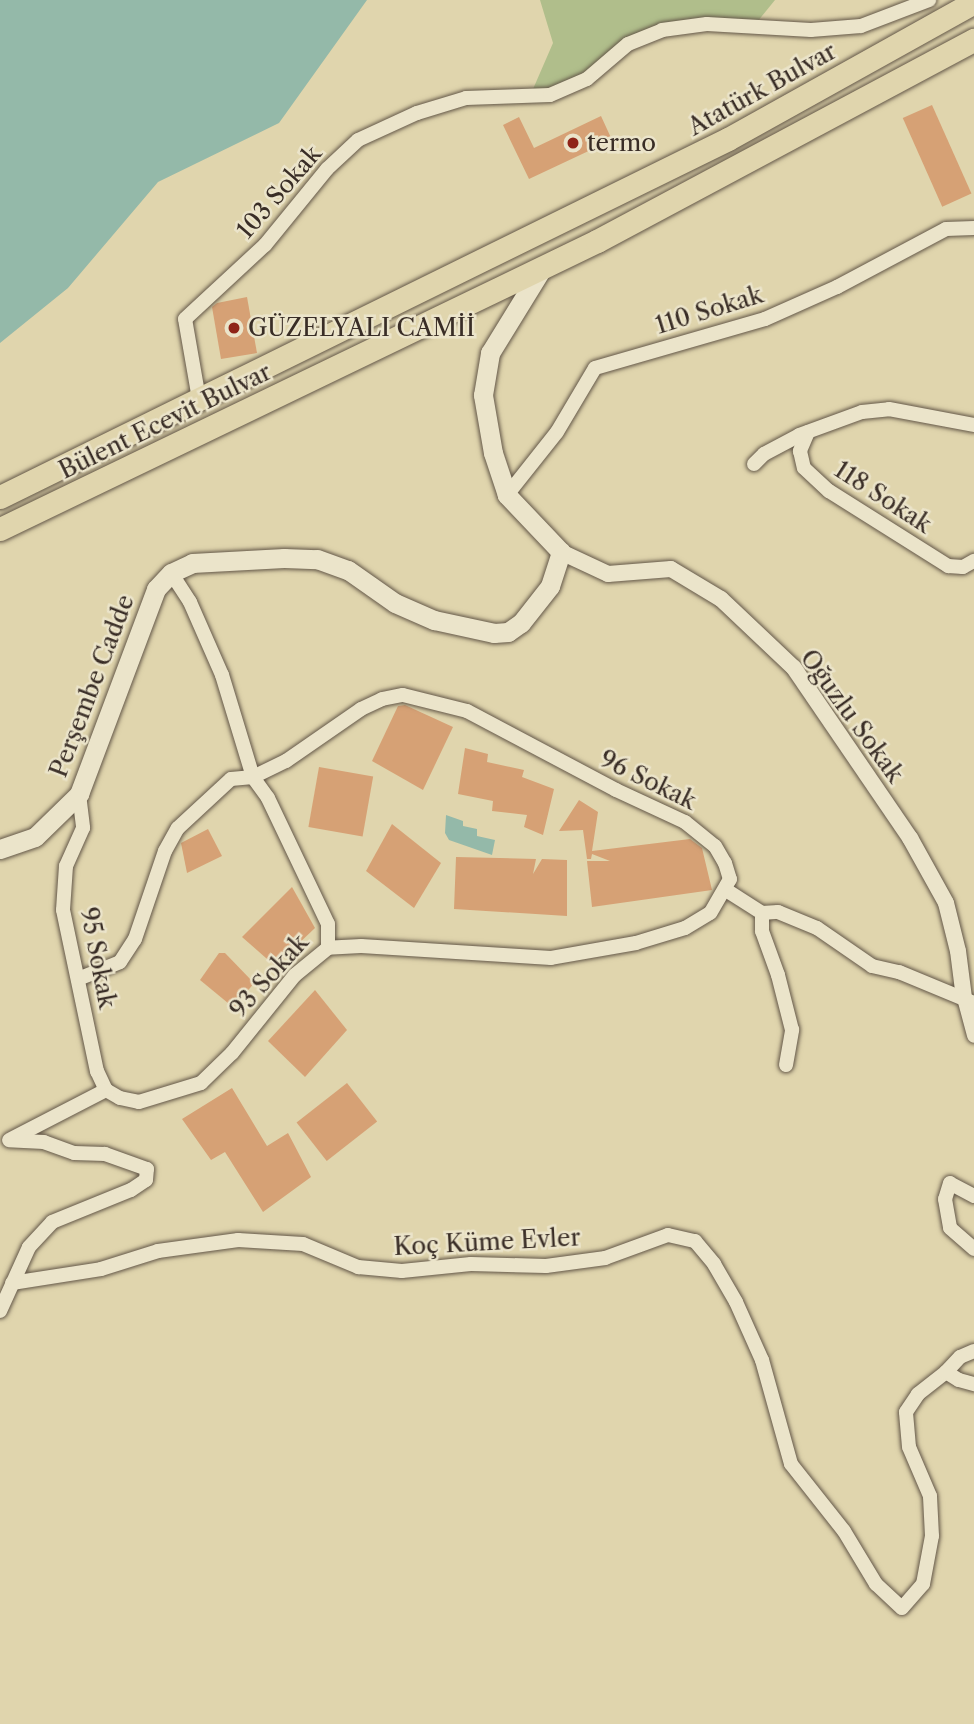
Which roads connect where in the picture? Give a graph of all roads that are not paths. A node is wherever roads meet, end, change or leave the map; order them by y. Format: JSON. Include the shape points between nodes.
{"nodes":[{"id":1,"x":929,"y":0,"type":"edge"},
{"id":2,"x":974,"y":2,"type":"edge"},
{"id":3,"x":974,"y":40,"type":"edge"},
{"id":4,"x":974,"y":228,"type":"edge"},
{"id":5,"x":496,"y":253,"type":"joint"},
{"id":6,"x":543,"y":267,"type":"junction"},
{"id":7,"x":199,"y":399,"type":"junction"},
{"id":8,"x":974,"y":425,"type":"edge"},
{"id":9,"x":808,"y":432,"type":"junction"},
{"id":10,"x":754,"y":464,"type":"dead end"},
{"id":11,"x":507,"y":495,"type":"junction"},
{"id":12,"x":0,"y":497,"type":"edge"},
{"id":13,"x":0,"y":529,"type":"edge"},
{"id":14,"x":561,"y":552,"type":"junction"},
{"id":15,"x":974,"y":561,"type":"edge"},
{"id":16,"x":171,"y":573,"type":"junction"},
{"id":17,"x":253,"y":777,"type":"junction"},
{"id":18,"x":79,"y":794,"type":"junction"},
{"id":19,"x":0,"y":849,"type":"edge"},
{"id":20,"x":726,"y":890,"type":"junction"},
{"id":21,"x":762,"y":913,"type":"junction"},
{"id":22,"x":328,"y":948,"type":"junction"},
{"id":23,"x":78,"y":979,"type":"junction"},
{"id":24,"x":969,"y":1000,"type":"edge"},
{"id":25,"x":974,"y":1036,"type":"edge"},
{"id":26,"x":786,"y":1065,"type":"dead end"},
{"id":27,"x":106,"y":1090,"type":"junction"},
{"id":28,"x":4,"y":1141,"type":"edge"},
{"id":29,"x":974,"y":1196,"type":"edge"},
{"id":30,"x":974,"y":1249,"type":"edge"},
{"id":31,"x":12,"y":1283,"type":"junction"},
{"id":32,"x":0,"y":1311,"type":"edge"},
{"id":33,"x":974,"y":1351,"type":"edge"},
{"id":34,"x":946,"y":1372,"type":"junction"},
{"id":35,"x":974,"y":1384,"type":"edge"}],
"edges":[{"from":1,"to":7,"type":"street","name":"103 Sokak","via":[[861,26],[811,30],[707,24],[662,30],[628,44],[587,79],[564,90],[550,95],[466,98],[417,113],[358,140],[327,169],[265,245],[185,319]]},
{"from":2,"to":5,"type":"highway","name":"Atatürk Bulvar","via":[[728,139]]},
{"from":3,"to":6,"type":"highway"},
{"from":4,"to":11,"type":"street","name":"110 Sokak","via":[[946,229],[765,319],[595,369],[557,432]]},
{"from":5,"to":7,"type":"highway","name":"Bülent Ecevit Bulvar"},
{"from":6,"to":11,"type":"main road","via":[[490,353],[485,373],[483,395],[492,453]]},
{"from":6,"to":13,"type":"highway","name":"Bülent Ecevit Bulvar"},
{"from":7,"to":12,"type":"highway","name":"Bülent Ecevit Bulvar"},
{"from":8,"to":9,"type":"street","via":[[888,409],[862,412]]},
{"from":9,"to":10,"type":"street","via":[[764,454]]},
{"from":9,"to":15,"type":"street","name":"118 Sokak","via":[[800,451],[804,468],[829,491],[948,566],[963,567]]},
{"from":11,"to":14,"type":"main road"},
{"from":14,"to":16,"type":"main road","via":[[550,586],[536,607],[508,632],[494,633],[412,613],[348,570],[317,559],[192,563]]},
{"from":14,"to":24,"type":"street","name":"Oğuzlu Sokak","via":[[608,573],[671,569],[720,598],[794,668],[910,838],[946,902]]},
{"from":16,"to":17,"type":"street","name":"93 Sokak","via":[[190,602],[222,675]]},
{"from":16,"to":18,"type":"main road","name":"Perşembe Cadde","via":[[156,589],[138,631]]},
{"from":17,"to":20,"type":"street","name":"96 Sokak","via":[[382,699],[403,695],[432,701],[467,711],[685,822],[715,846],[730,879]]},
{"from":17,"to":22,"type":"street","name":"93 Sokak","via":[[268,798],[328,924]]},
{"from":17,"to":23,"type":"street","name":"96 Sokak","via":[[231,779],[178,828],[135,939],[120,962]]},
{"from":18,"to":19,"type":"main road","name":"Perşembe Cadde","via":[[34,837]]},
{"from":18,"to":23,"type":"street","name":"95 Sokak","via":[[83,828],[66,866],[63,910]]},
{"from":20,"to":21,"type":"street"},
{"from":20,"to":22,"type":"street","via":[[710,913],[685,928],[636,943],[551,958]]},
{"from":21,"to":24,"type":"street","via":[[778,912],[817,928],[872,966]]},
{"from":21,"to":26,"type":"street","via":[[762,931],[792,1030]]},
{"from":22,"to":27,"type":"street","name":"93 Sokak","via":[[295,975],[232,1053],[201,1083],[139,1102]]},
{"from":23,"to":27,"type":"street","name":"95 Sokak","via":[[97,1070]]},
{"from":24,"to":25,"type":"street"},
{"from":27,"to":28,"type":"street"},
{"from":28,"to":31,"type":"street","via":[[44,1142],[74,1153],[105,1154],[147,1169],[146,1180],[131,1190],[52,1222],[29,1247]]},
{"from":29,"to":30,"type":"street","via":[[950,1183],[945,1199],[950,1228]]},
{"from":31,"to":32,"type":"street"},
{"from":31,"to":34,"type":"street","name":"Koç Küme Evler","via":[[101,1269],[158,1251],[238,1240],[303,1244],[358,1267],[402,1271],[471,1264],[546,1266],[605,1258],[668,1235],[695,1241],[736,1302],[762,1360],[791,1464],[844,1531],[876,1584],[902,1608],[923,1584],[932,1536],[930,1496],[909,1447],[906,1412],[918,1394]]},
{"from":33,"to":34,"type":"street","name":"Koç Küme Evler","via":[[960,1357]]},
{"from":34,"to":35,"type":"street"}]}
